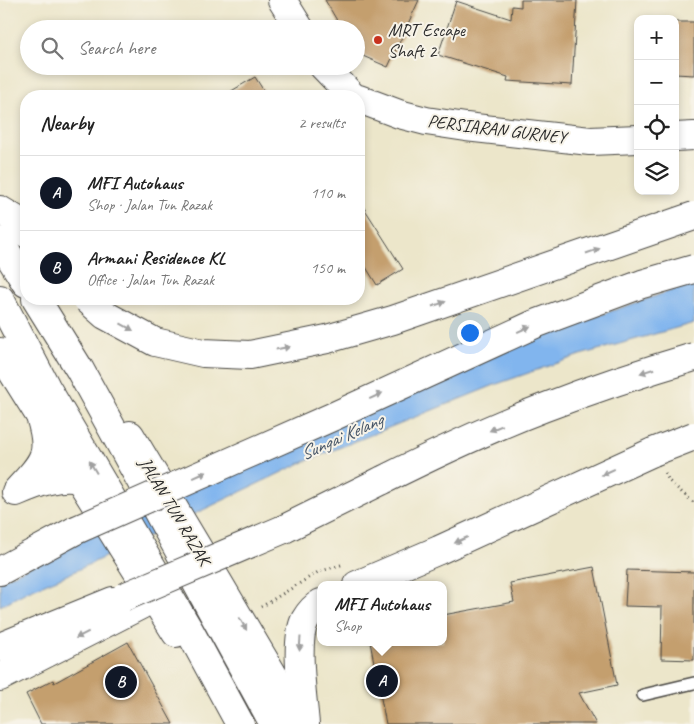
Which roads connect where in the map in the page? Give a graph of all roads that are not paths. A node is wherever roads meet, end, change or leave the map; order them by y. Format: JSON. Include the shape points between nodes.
{"nodes":[{"id":1,"x":282,"y":0,"type":"edge"},
{"id":2,"x":294,"y":20,"type":"edge"},
{"id":3,"x":332,"y":75,"type":"edge"},
{"id":4,"x":346,"y":90,"type":"edge"},
{"id":5,"x":365,"y":101,"type":"edge"},
{"id":6,"x":694,"y":136,"type":"edge"},
{"id":7,"x":679,"y":137,"type":"edge"},
{"id":8,"x":634,"y":139,"type":"edge"},
{"id":9,"x":0,"y":210,"type":"edge"},
{"id":10,"x":694,"y":216,"type":"edge"},
{"id":11,"x":0,"y":220,"type":"edge"},
{"id":12,"x":20,"y":225,"type":"edge"},
{"id":13,"x":0,"y":241,"type":"edge"},
{"id":14,"x":20,"y":253,"type":"edge"},
{"id":15,"x":694,"y":268,"type":"edge"},
{"id":16,"x":20,"y":273,"type":"edge"},
{"id":17,"x":0,"y":299,"type":"edge"},
{"id":18,"x":40,"y":305,"type":"edge"},
{"id":19,"x":52,"y":305,"type":"edge"},
{"id":20,"x":94,"y":305,"type":"edge"},
{"id":21,"x":0,"y":352,"type":"edge"},
{"id":22,"x":694,"y":356,"type":"edge"},
{"id":23,"x":40,"y":416,"type":"junction"},
{"id":24,"x":694,"y":436,"type":"edge"},
{"id":25,"x":80,"y":479,"type":"junction"},
{"id":26,"x":8,"y":496,"type":"edge"},
{"id":27,"x":284,"y":529,"type":"junction"},
{"id":28,"x":76,"y":530,"type":"junction"},
{"id":29,"x":0,"y":554,"type":"edge"},
{"id":30,"x":0,"y":571,"type":"edge"},
{"id":31,"x":366,"y":581,"type":"edge"},
{"id":32,"x":317,"y":606,"type":"edge"},
{"id":33,"x":0,"y":647,"type":"edge"},
{"id":34,"x":0,"y":677,"type":"edge"},
{"id":35,"x":694,"y":683,"type":"edge"},
{"id":36,"x":643,"y":695,"type":"dead end"},
{"id":37,"x":227,"y":724,"type":"edge"},
{"id":38,"x":240,"y":724,"type":"edge"},
{"id":39,"x":274,"y":724,"type":"edge"},
{"id":40,"x":303,"y":724,"type":"edge"}],
"edges":[{"from":1,"to":2,"type":"main road"},
{"from":3,"to":4,"type":"main road"},
{"from":5,"to":8,"type":"main road","name":"PERSIARAN GURNEY","via":[[426,121],[466,127],[590,141]]},
{"from":6,"to":7,"type":"main road"},
{"from":9,"to":12,"type":"main road"},
{"from":20,"to":10,"type":"main road","one_way":true,"bridge":true,"via":[[105,315],[155,342],[203,353],[250,355],[327,340],[393,320]]},
{"from":11,"to":14,"type":"main road"},
{"from":13,"to":16,"type":"main road"},
{"from":28,"to":15,"type":"main road","one_way":true,"bridge":true,"via":[[535,324]]},
{"from":38,"to":17,"type":"main road","one_way":true,"bridge":true,"via":[[189,630],[46,387]]},
{"from":18,"to":39,"type":"main road","name":"JALAN TUN RAZAK","bridge":true,"via":[[80,370]]},
{"from":19,"to":40,"type":"main road","name":"JALAN TUN RAZAK","one_way":true,"bridge":true},
{"from":21,"to":23,"type":"main road"},
{"from":22,"to":27,"type":"main road","one_way":true,"bridge":true,"via":[[542,409],[436,454]]},
{"from":23,"to":25,"type":"main road"},
{"from":23,"to":26,"type":"main road","via":[[45,450],[39,465]]},
{"from":24,"to":31,"type":"main road","one_way":true,"bridge":true},
{"from":25,"to":26,"type":"main road","via":[[34,484]]},
{"from":25,"to":37,"type":"main road","bridge":true},
{"from":27,"to":33,"type":"main road","bridge":true},
{"from":27,"to":34,"type":"main road","one_way":true,"bridge":true,"via":[[188,582]]},
{"from":28,"to":29,"type":"main road"},
{"from":28,"to":30,"type":"main road"},
{"from":32,"to":40,"type":"main road","one_way":true,"via":[[304,621],[301,634]]},
{"from":35,"to":36,"type":"lane"}]}
